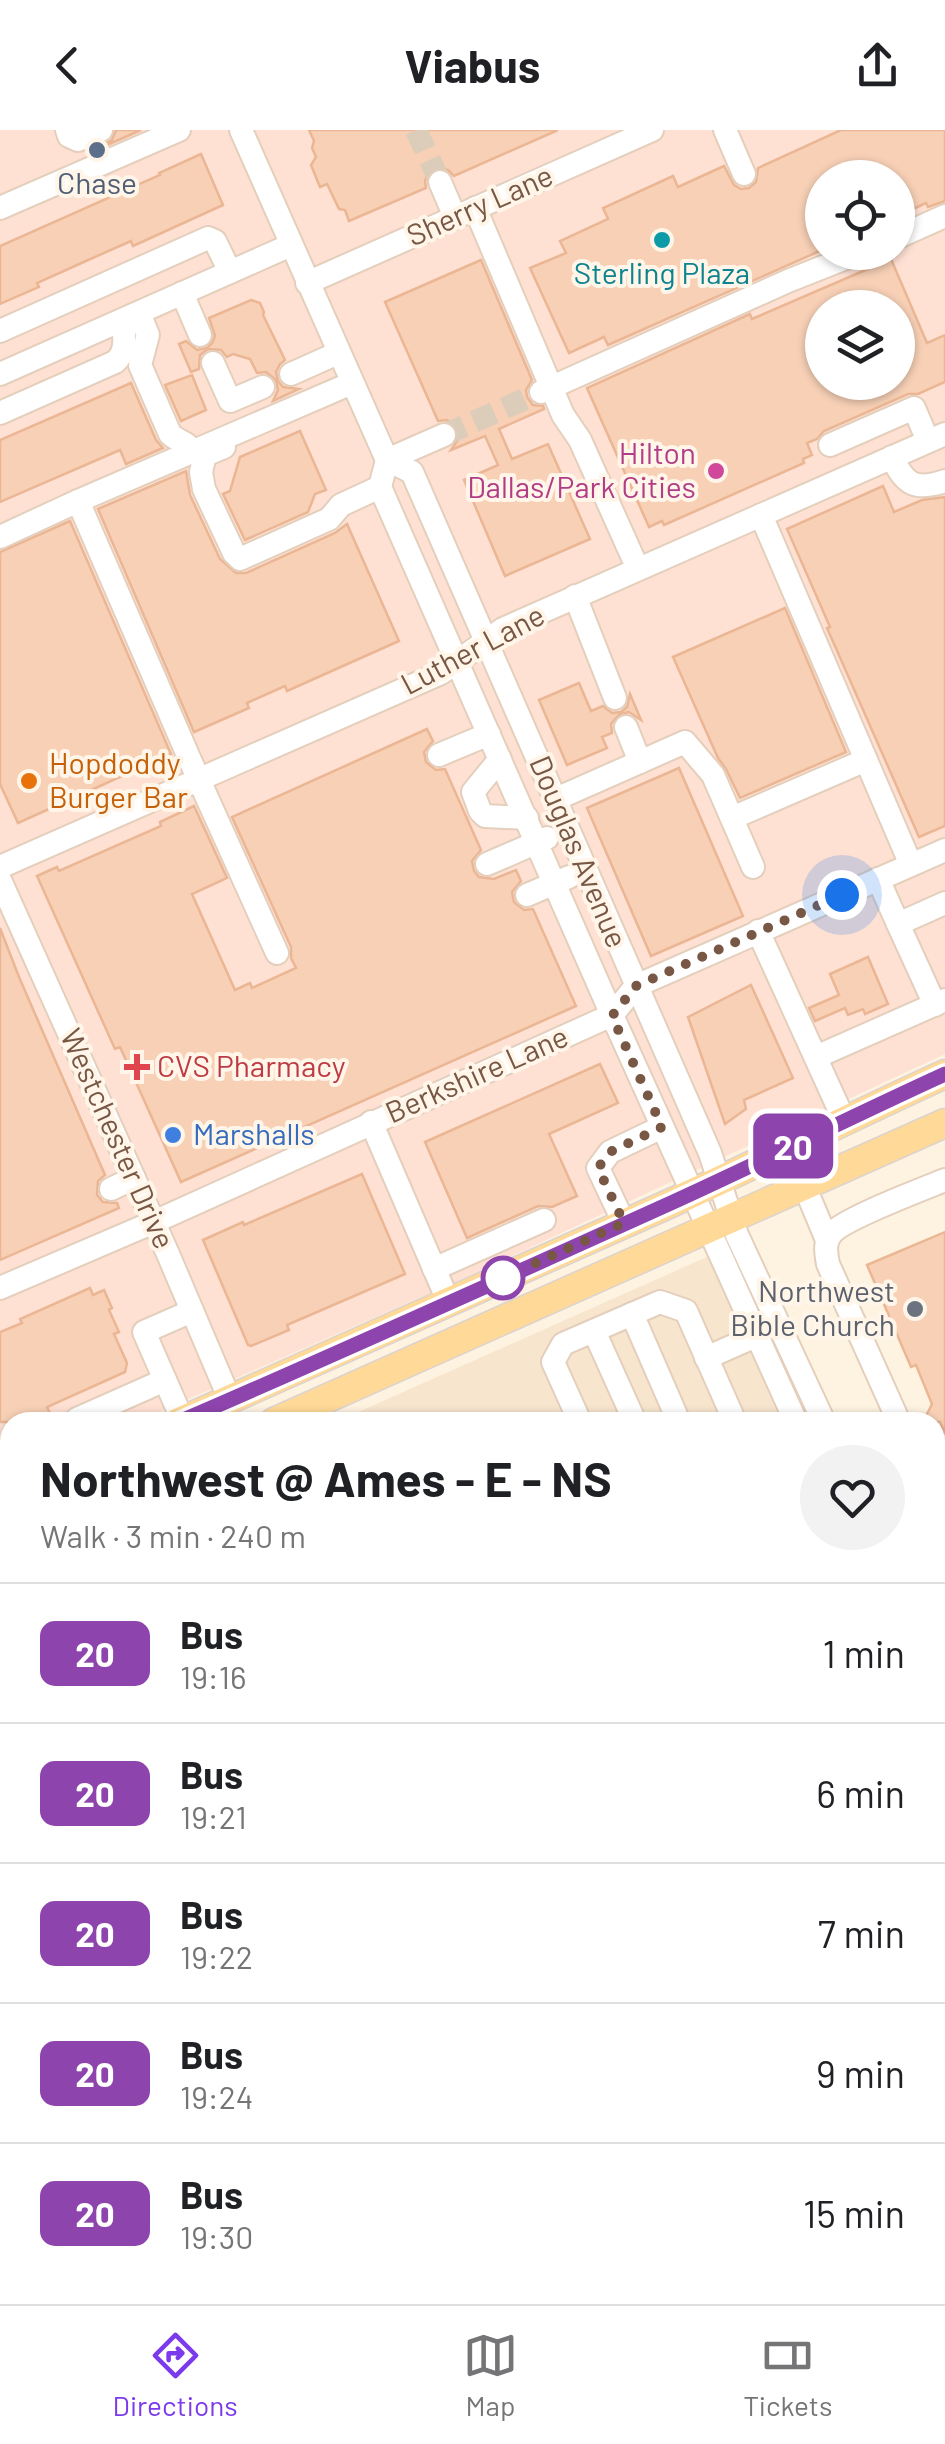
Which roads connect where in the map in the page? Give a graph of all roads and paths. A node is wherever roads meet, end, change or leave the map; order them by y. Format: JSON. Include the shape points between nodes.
{"nodes":[{"id":1,"x":67,"y":130,"type":"edge"},
{"id":2,"x":101,"y":130,"type":"edge"},
{"id":3,"x":179,"y":130,"type":"edge"},
{"id":4,"x":241,"y":130,"type":"edge"},
{"id":5,"x":652,"y":130,"type":"edge"},
{"id":6,"x":725,"y":130,"type":"edge"},
{"id":7,"x":744,"y":174,"type":"dead end"},
{"id":8,"x":440,"y":182,"type":"tunnel mouth"},
{"id":9,"x":0,"y":208,"type":"edge"},
{"id":10,"x":465,"y":213,"type":"junction"},
{"id":11,"x":945,"y":216,"type":"edge"},
{"id":12,"x":915,"y":229,"type":"edge"},
{"id":13,"x":291,"y":245,"type":"junction"},
{"id":14,"x":816,"y":270,"type":"edge"},
{"id":15,"x":132,"y":272,"type":"junction"},
{"id":16,"x":230,"y":272,"type":"junction"},
{"id":17,"x":308,"y":283,"type":"junction"},
{"id":18,"x":182,"y":294,"type":"junction"},
{"id":19,"x":136,"y":314,"type":"junction"},
{"id":20,"x":0,"y":331,"type":"edge"},
{"id":21,"x":200,"y":335,"type":"dead end"},
{"id":22,"x":338,"y":352,"type":"junction"},
{"id":23,"x":42,"y":356,"type":"junction"},
{"id":24,"x":213,"y":363,"type":"dead end"},
{"id":25,"x":0,"y":374,"type":"edge"},
{"id":26,"x":292,"y":374,"type":"dead end"},
{"id":27,"x":263,"y":386,"type":"dead end"},
{"id":28,"x":353,"y":386,"type":"junction"},
{"id":29,"x":56,"y":388,"type":"junction"},
{"id":30,"x":546,"y":390,"type":"junction"},
{"id":31,"x":0,"y":413,"type":"edge"},
{"id":32,"x":444,"y":436,"type":"tunnel mouth"},
{"id":33,"x":937,"y":437,"type":"edge"},
{"id":34,"x":892,"y":457,"type":"junction"},
{"id":35,"x":387,"y":460,"type":"junction"},
{"id":36,"x":195,"y":467,"type":"junction"},
{"id":37,"x":844,"y":478,"type":"junction"},
{"id":38,"x":945,"y":481,"type":"edge"},
{"id":39,"x":380,"y":487,"type":"junction"},
{"id":40,"x":78,"y":502,"type":"junction"},
{"id":41,"x":761,"y":515,"type":"junction"},
{"id":42,"x":0,"y":537,"type":"edge"},
{"id":43,"x":638,"y":569,"type":"junction"},
{"id":44,"x":575,"y":596,"type":"junction"},
{"id":45,"x":486,"y":640,"type":"junction"},
{"id":46,"x":458,"y":660,"type":"junction"},
{"id":47,"x":615,"y":698,"type":"dead end"},
{"id":48,"x":626,"y":726,"type":"dead end"},
{"id":49,"x":490,"y":734,"type":"junction"},
{"id":50,"x":439,"y":755,"type":"dead end"},
{"id":51,"x":500,"y":758,"type":"junction"},
{"id":52,"x":866,"y":760,"type":"junction"},
{"id":53,"x":640,"y":762,"type":"junction"},
{"id":54,"x":198,"y":779,"type":"junction"},
{"id":55,"x":556,"y":799,"type":"junction"},
{"id":56,"x":526,"y":818,"type":"junction"},
{"id":57,"x":732,"y":818,"type":"junction"},
{"id":58,"x":568,"y":828,"type":"junction"},
{"id":59,"x":537,"y":842,"type":"junction"},
{"id":60,"x":945,"y":850,"type":"edge"},
{"id":61,"x":487,"y":864,"type":"dead end"},
{"id":62,"x":911,"y":864,"type":"junction"},
{"id":63,"x":754,"y":866,"type":"dead end"},
{"id":64,"x":0,"y":867,"type":"edge"},
{"id":65,"x":586,"y":870,"type":"junction"},
{"id":66,"x":0,"y":880,"type":"edge"},
{"id":67,"x":878,"y":880,"type":"junction"},
{"id":68,"x":555,"y":883,"type":"junction"},
{"id":69,"x":527,"y":895,"type":"dead end"},
{"id":70,"x":945,"y":904,"type":"edge"},
{"id":71,"x":8,"y":918,"type":"edge"},
{"id":72,"x":898,"y":924,"type":"junction"},
{"id":73,"x":758,"y":932,"type":"junction"},
{"id":74,"x":277,"y":953,"type":"dead end"},
{"id":75,"x":636,"y":986,"type":"junction"},
{"id":76,"x":940,"y":1003,"type":"edge"},
{"id":77,"x":612,"y":1016,"type":"junction"},
{"id":78,"x":816,"y":1058,"type":"junction"},
{"id":79,"x":945,"y":1074,"type":"edge"},
{"id":80,"x":844,"y":1120,"type":"junction"},
{"id":81,"x":371,"y":1122,"type":"junction"},
{"id":82,"x":945,"y":1123,"type":"edge"},
{"id":83,"x":662,"y":1127,"type":"junction"},
{"id":84,"x":789,"y":1148,"type":"junction"},
{"id":85,"x":134,"y":1178,"type":"junction"},
{"id":86,"x":718,"y":1180,"type":"junction"},
{"id":87,"x":945,"y":1180,"type":"edge"},
{"id":88,"x":804,"y":1185,"type":"junction"},
{"id":89,"x":111,"y":1189,"type":"dead end"},
{"id":90,"x":691,"y":1193,"type":"junction"},
{"id":91,"x":154,"y":1222,"type":"junction"},
{"id":92,"x":624,"y":1223,"type":"junction"},
{"id":93,"x":720,"y":1223,"type":"junction"},
{"id":94,"x":828,"y":1240,"type":"junction"},
{"id":95,"x":559,"y":1253,"type":"junction"},
{"id":96,"x":434,"y":1270,"type":"junction"},
{"id":97,"x":0,"y":1288,"type":"edge"},
{"id":98,"x":448,"y":1303,"type":"junction"},
{"id":99,"x":192,"y":1311,"type":"junction"},
{"id":100,"x":632,"y":1314,"type":"junction"},
{"id":101,"x":594,"y":1331,"type":"junction"},
{"id":102,"x":758,"y":1335,"type":"junction"},
{"id":103,"x":706,"y":1358,"type":"junction"},
{"id":104,"x":165,"y":1380,"type":"junction"},
{"id":105,"x":227,"y":1411,"type":"edge"},
{"id":106,"x":93,"y":1412,"type":"edge"},
{"id":107,"x":177,"y":1412,"type":"edge"},
{"id":108,"x":296,"y":1412,"type":"edge"},
{"id":109,"x":576,"y":1412,"type":"edge"},
{"id":110,"x":630,"y":1412,"type":"edge"},
{"id":111,"x":675,"y":1412,"type":"edge"},
{"id":112,"x":730,"y":1412,"type":"edge"},
{"id":113,"x":792,"y":1412,"type":"edge"},
{"id":114,"x":819,"y":1412,"type":"edge"},
{"id":115,"x":895,"y":1412,"type":"edge"}],
"edges":[{"from":1,"to":2,"type":"street","via":[[78,140]]},
{"from":3,"to":9,"type":"street"},
{"from":4,"to":13,"type":"street","name":"Douglas Avenue"},
{"from":5,"to":10,"type":"street","name":"Sherry Lane"},
{"from":6,"to":7,"type":"street"},
{"from":8,"to":10,"type":"street"},
{"from":10,"to":17,"type":"street","name":"Sherry Lane"},
{"from":10,"to":30,"type":"street"},
{"from":11,"to":12,"type":"street"},
{"from":13,"to":16,"type":"street"},
{"from":13,"to":17,"type":"street","name":"Douglas Avenue"},
{"from":14,"to":30,"type":"street"},
{"from":15,"to":16,"type":"street","via":[[208,238]]},
{"from":15,"to":19,"type":"street"},
{"from":15,"to":20,"type":"street"},
{"from":16,"to":18,"type":"street"},
{"from":17,"to":22,"type":"street","name":"Douglas Avenue"},
{"from":18,"to":19,"type":"street"},
{"from":18,"to":21,"type":"street"},
{"from":19,"to":23,"type":"street"},
{"from":19,"to":29,"type":"street","via":[[122,356]]},
{"from":19,"to":36,"type":"street","via":[[148,335],[140,365],[170,434],[186,442]]},
{"from":22,"to":26,"type":"street"},
{"from":22,"to":28,"type":"street","name":"Douglas Avenue"},
{"from":23,"to":25,"type":"street"},
{"from":23,"to":29,"type":"street"},
{"from":24,"to":27,"type":"street","via":[[230,401]]},
{"from":28,"to":35,"type":"street","name":"Douglas Avenue"},
{"from":28,"to":36,"type":"street"},
{"from":29,"to":31,"type":"street"},
{"from":30,"to":43,"type":"street","via":[[580,440]]},
{"from":32,"to":35,"type":"street"},
{"from":33,"to":34,"type":"street","name":"Luther Lane"},
{"from":33,"to":37,"type":"street","via":[[912,403],[828,440]]},
{"from":34,"to":37,"type":"street","name":"Luther Lane"},
{"from":34,"to":38,"type":"street","via":[[908,482],[920,487]]},
{"from":35,"to":39,"type":"street"},
{"from":35,"to":45,"type":"street","name":"Douglas Avenue","via":[[412,472]]},
{"from":36,"to":39,"type":"street","via":[[230,554],[240,559],[329,519],[341,505]]},
{"from":36,"to":40,"type":"street"},
{"from":37,"to":41,"type":"street","name":"Luther Lane"},
{"from":39,"to":46,"type":"street","name":"Douglas Avenue"},
{"from":40,"to":42,"type":"street"},
{"from":40,"to":54,"type":"street"},
{"from":41,"to":43,"type":"street","name":"Luther Lane"},
{"from":41,"to":52,"type":"street"},
{"from":43,"to":44,"type":"street","name":"Luther Lane"},
{"from":44,"to":45,"type":"street","name":"Luther Lane"},
{"from":44,"to":47,"type":"street"},
{"from":45,"to":46,"type":"street","name":"Luther Lane"},
{"from":45,"to":55,"type":"street","name":"Douglas Avenue"},
{"from":46,"to":49,"type":"street","name":"Douglas Avenue"},
{"from":46,"to":54,"type":"street","name":"Luther Lane"},
{"from":48,"to":53,"type":"street"},
{"from":49,"to":50,"type":"street"},
{"from":49,"to":51,"type":"street","name":"Douglas Avenue"},
{"from":51,"to":56,"type":"street","name":"Douglas Avenue"},
{"from":51,"to":56,"type":"street","via":[[473,792],[480,811]]},
{"from":52,"to":57,"type":"street"},
{"from":52,"to":62,"type":"street"},
{"from":53,"to":55,"type":"street"},
{"from":53,"to":57,"type":"street","via":[[685,742],[713,776]]},
{"from":54,"to":64,"type":"street","name":"Luther Lane"},
{"from":54,"to":74,"type":"street"},
{"from":55,"to":58,"type":"street","name":"Douglas Avenue"},
{"from":56,"to":59,"type":"street","name":"Douglas Avenue"},
{"from":57,"to":63,"type":"street"},
{"from":58,"to":59,"type":"street"},
{"from":58,"to":65,"type":"street","name":"Douglas Avenue"},
{"from":59,"to":61,"type":"street"},
{"from":59,"to":68,"type":"street","name":"Douglas Avenue"},
{"from":60,"to":62,"type":"street","name":"Berkshire Lane"},
{"from":62,"to":67,"type":"street","name":"Berkshire Lane"},
{"from":65,"to":68,"type":"street"},
{"from":65,"to":75,"type":"street","name":"Douglas Avenue"},
{"from":66,"to":71,"type":"street","name":"Westchester Drive"},
{"from":67,"to":72,"type":"street"},
{"from":67,"to":73,"type":"street","name":"Berkshire Lane"},
{"from":68,"to":69,"type":"street"},
{"from":68,"to":77,"type":"street","name":"Douglas Avenue"},
{"from":70,"to":72,"type":"street"},
{"from":71,"to":85,"type":"street","name":"Westchester Drive","via":[[100,1129]]},
{"from":72,"to":76,"type":"street"},
{"from":73,"to":75,"type":"street","name":"Berkshire Lane"},
{"from":73,"to":78,"type":"street"},
{"from":75,"to":77,"type":"street","name":"Berkshire Lane"},
{"from":75,"to":86,"type":"street","name":"Douglas Avenue"},
{"from":76,"to":78,"type":"street"},
{"from":77,"to":81,"type":"street","name":"Berkshire Lane"},
{"from":77,"to":83,"type":"street","name":"Douglas Avenue"},
{"from":78,"to":80,"type":"street"},
{"from":79,"to":80,"type":"main road"},
{"from":80,"to":84,"type":"main road"},
{"from":81,"to":91,"type":"street","name":"Berkshire Lane"},
{"from":81,"to":96,"type":"street"},
{"from":82,"to":88,"type":"main road"},
{"from":83,"to":90,"type":"street","name":"Douglas Avenue"},
{"from":83,"to":92,"type":"street","via":[[610,1152],[598,1168]]},
{"from":84,"to":86,"type":"main road"},
{"from":84,"to":88,"type":"main road"},
{"from":85,"to":89,"type":"street"},
{"from":85,"to":91,"type":"street","name":"Westchester Drive"},
{"from":86,"to":90,"type":"main road"},
{"from":86,"to":93,"type":"street","name":"Douglas Avenue"},
{"from":87,"to":94,"type":"street","via":[[840,1226]]},
{"from":88,"to":93,"type":"main road"},
{"from":88,"to":94,"type":"street"},
{"from":90,"to":92,"type":"main road"},
{"from":90,"to":93,"type":"street","name":"Douglas Avenue"},
{"from":91,"to":97,"type":"street","name":"Berkshire Lane"},
{"from":91,"to":99,"type":"street","name":"Westchester Drive"},
{"from":92,"to":95,"type":"main road"},
{"from":93,"to":102,"type":"street","name":"Douglas Avenue"},
{"from":93,"to":108,"type":"main road"},
{"from":93,"to":114,"type":"street","name":"Douglas Avenue","via":[[741,1244]]},
{"from":94,"to":115,"type":"street","via":[[828,1264]]},
{"from":95,"to":96,"type":"street","via":[[542,1216]]},
{"from":95,"to":98,"type":"main road"},
{"from":96,"to":98,"type":"street"},
{"from":98,"to":105,"type":"main road"},
{"from":99,"to":104,"type":"street","via":[[144,1332]]},
{"from":99,"to":105,"type":"street","name":"Westchester Drive"},
{"from":100,"to":101,"type":"street"},
{"from":100,"to":103,"type":"street","via":[[660,1302],[686,1312]]},
{"from":100,"to":111,"type":"street"},
{"from":101,"to":109,"type":"street","via":[[563,1344],[553,1362]]},
{"from":101,"to":110,"type":"street"},
{"from":102,"to":103,"type":"street"},
{"from":102,"to":113,"type":"street","name":"Douglas Avenue"},
{"from":103,"to":112,"type":"street"},
{"from":104,"to":106,"type":"street"},
{"from":104,"to":107,"type":"street"}]}
